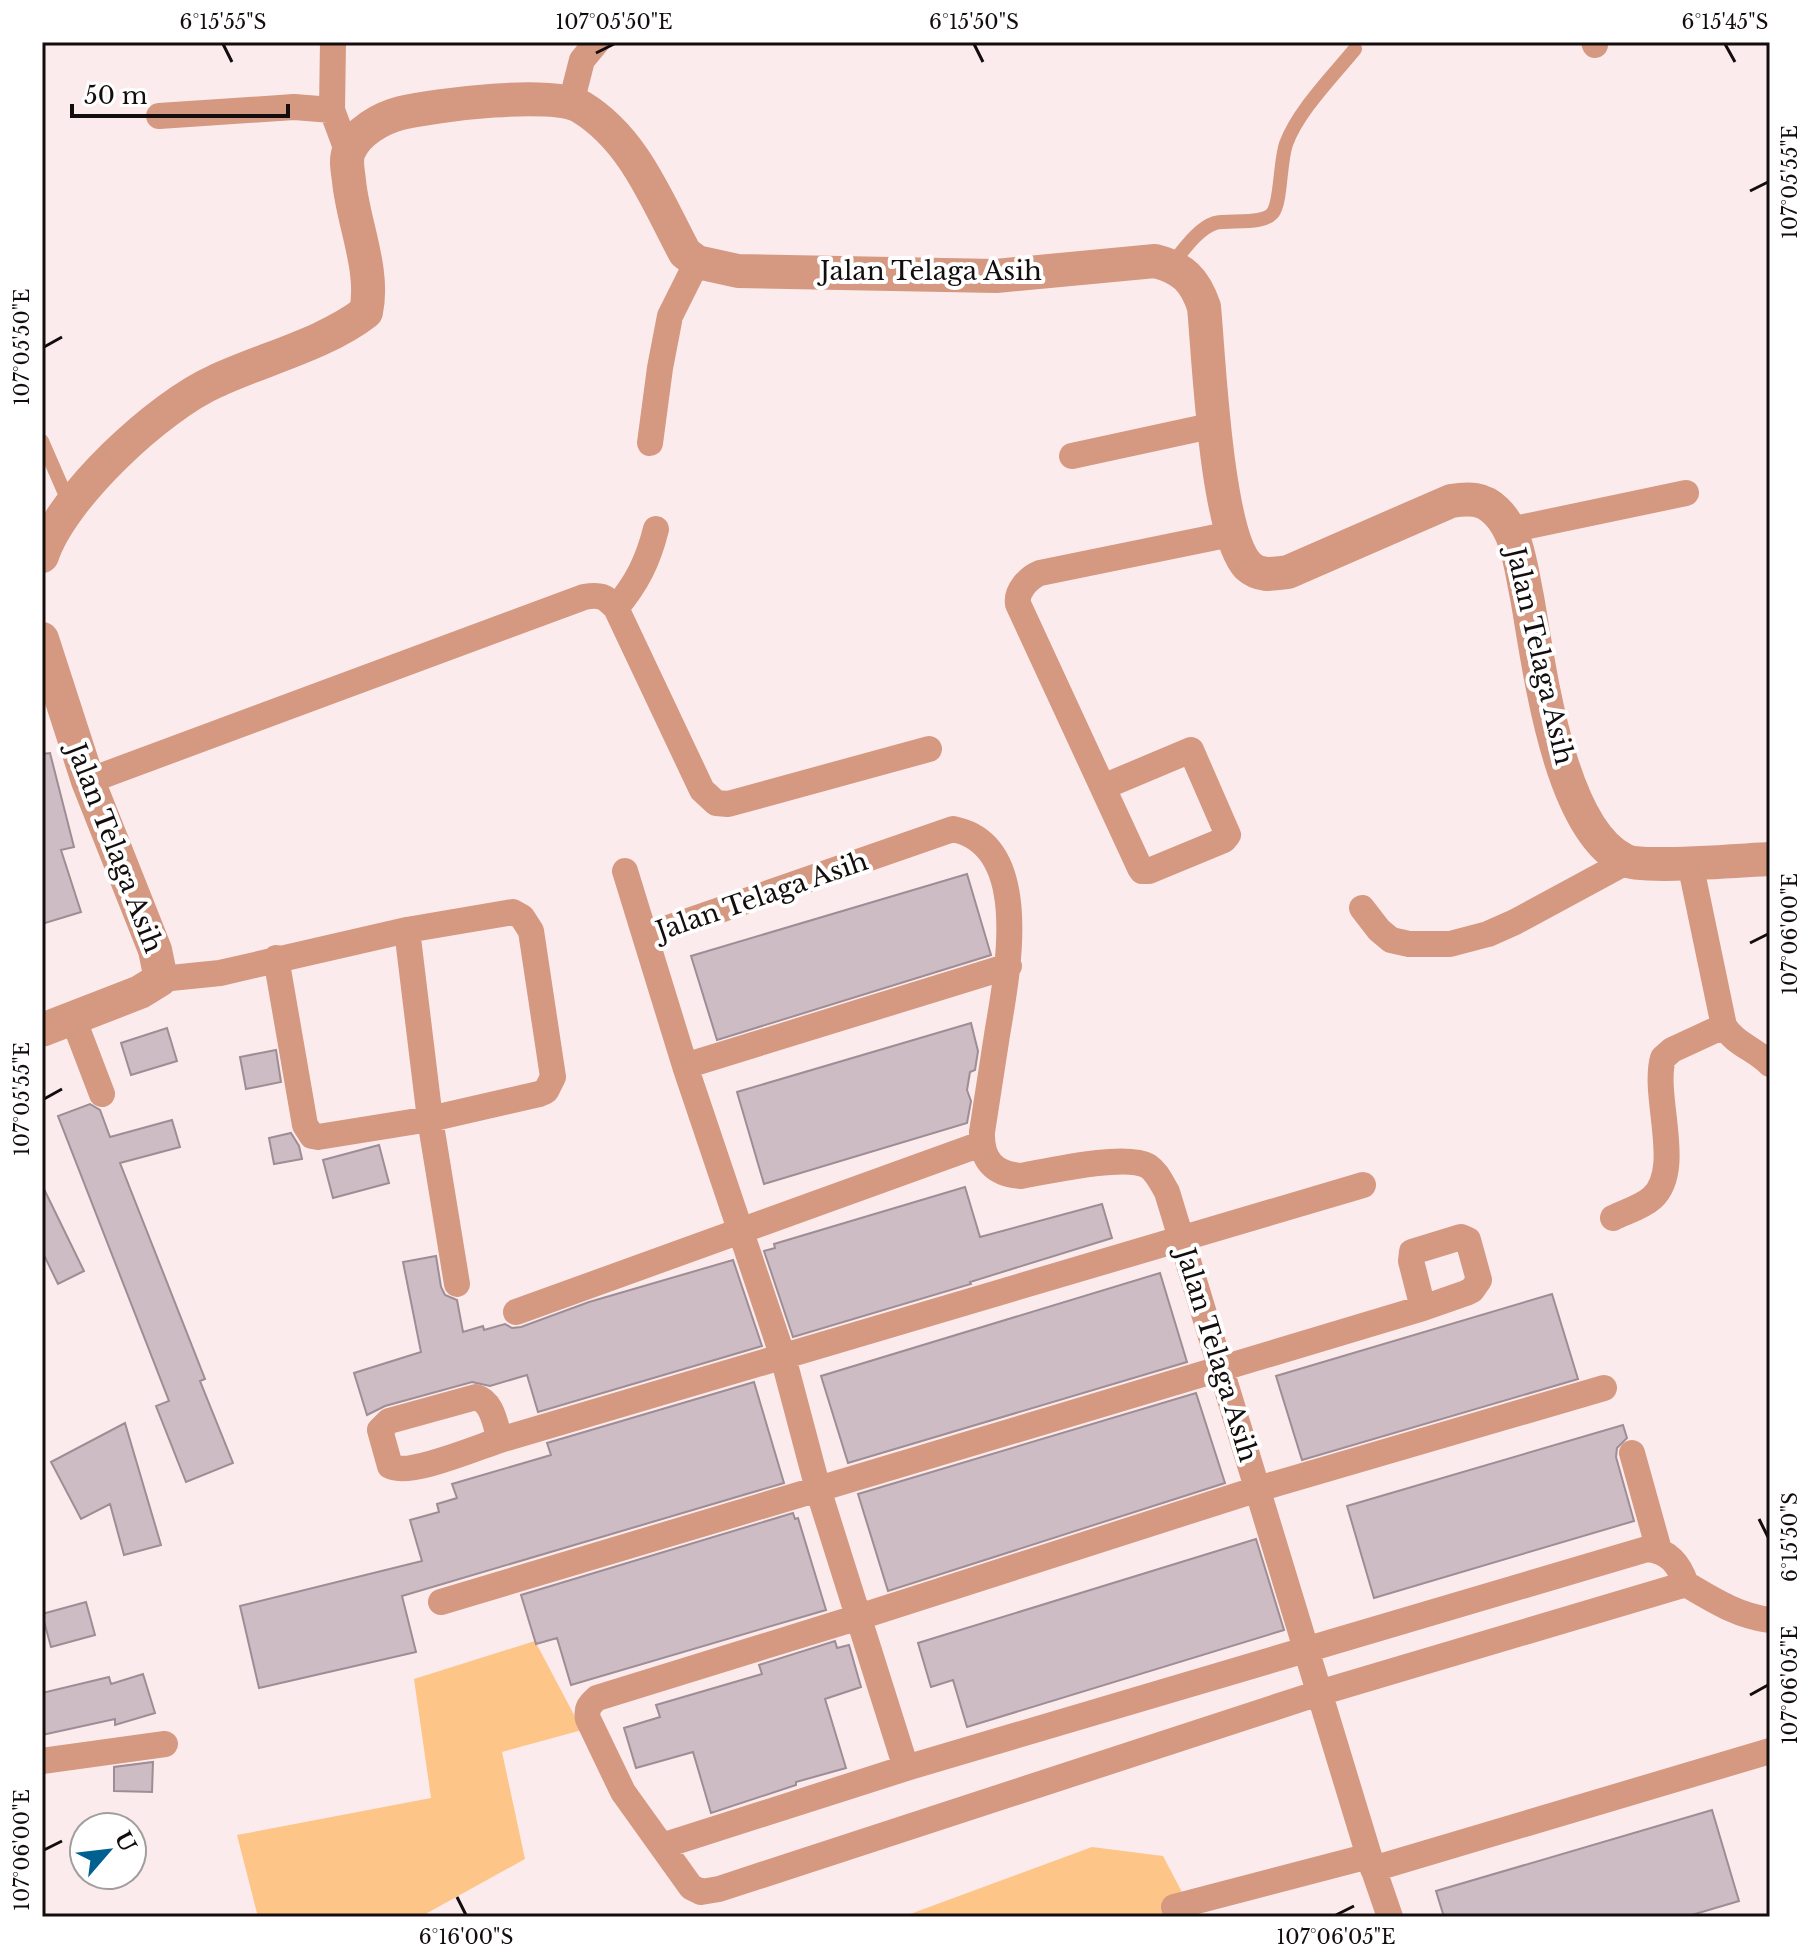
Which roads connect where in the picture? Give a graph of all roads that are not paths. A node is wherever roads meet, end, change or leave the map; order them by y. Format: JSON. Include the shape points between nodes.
{"nodes":[{"id":1,"x":333,"y":42,"type":"edge"},
{"id":2,"x":597,"y":42,"type":"edge"},
{"id":3,"x":1355,"y":49,"type":"dead end"},
{"id":4,"x":571,"y":103,"type":"junction"},
{"id":5,"x":332,"y":110,"type":"junction"},
{"id":6,"x":159,"y":116,"type":"dead end"},
{"id":7,"x":348,"y":153,"type":"junction"},
{"id":8,"x":697,"y":262,"type":"junction"},
{"id":9,"x":1171,"y":265,"type":"junction"},
{"id":10,"x":1215,"y":425,"type":"junction"},
{"id":11,"x":42,"y":441,"type":"edge"},
{"id":12,"x":650,"y":443,"type":"dead end"},
{"id":13,"x":1072,"y":456,"type":"dead end"},
{"id":14,"x":45,"y":463,"type":"edge"},
{"id":15,"x":1686,"y":493,"type":"dead end"},
{"id":16,"x":69,"y":505,"type":"junction"},
{"id":17,"x":656,"y":529,"type":"dead end"},
{"id":18,"x":1510,"y":530,"type":"junction"},
{"id":19,"x":1231,"y":534,"type":"junction"},
{"id":20,"x":42,"y":556,"type":"edge"},
{"id":21,"x":616,"y":608,"type":"junction"},
{"id":22,"x":42,"y":639,"type":"edge"},
{"id":23,"x":929,"y":749,"type":"dead end"},
{"id":24,"x":88,"y":781,"type":"junction"},
{"id":25,"x":1103,"y":787,"type":"junction"},
{"id":26,"x":1770,"y":859,"type":"edge"},
{"id":27,"x":1626,"y":862,"type":"junction"},
{"id":28,"x":1690,"y":863,"type":"junction"},
{"id":29,"x":625,"y":871,"type":"dead end"},
{"id":30,"x":1362,"y":908,"type":"dead end"},
{"id":31,"x":407,"y":930,"type":"junction"},
{"id":32,"x":645,"y":936,"type":"junction"},
{"id":33,"x":276,"y":958,"type":"junction"},
{"id":34,"x":1009,"y":966,"type":"junction"},
{"id":35,"x":161,"y":979,"type":"junction"},
{"id":36,"x":58,"y":1024,"type":"edge"},
{"id":37,"x":1724,"y":1026,"type":"junction"},
{"id":38,"x":1770,"y":1064,"type":"edge"},
{"id":39,"x":685,"y":1066,"type":"junction"},
{"id":40,"x":102,"y":1094,"type":"dead end"},
{"id":41,"x":430,"y":1119,"type":"junction"},
{"id":42,"x":981,"y":1144,"type":"junction"},
{"id":43,"x":1363,"y":1185,"type":"dead end"},
{"id":44,"x":1613,"y":1218,"type":"dead end"},
{"id":45,"x":740,"y":1229,"type":"junction"},
{"id":46,"x":1181,"y":1240,"type":"junction"},
{"id":47,"x":457,"y":1284,"type":"dead end"},
{"id":48,"x":1423,"y":1308,"type":"dead end"},
{"id":49,"x":516,"y":1312,"type":"dead end"},
{"id":50,"x":783,"y":1357,"type":"junction"},
{"id":51,"x":1221,"y":1368,"type":"junction"},
{"id":52,"x":1604,"y":1388,"type":"dead end"},
{"id":53,"x":500,"y":1440,"type":"dead end"},
{"id":54,"x":1632,"y":1453,"type":"dead end"},
{"id":55,"x":818,"y":1489,"type":"junction"},
{"id":56,"x":1258,"y":1489,"type":"junction"},
{"id":57,"x":1659,"y":1550,"type":"junction"},
{"id":58,"x":1686,"y":1584,"type":"junction"},
{"id":59,"x":441,"y":1602,"type":"dead end"},
{"id":60,"x":859,"y":1617,"type":"junction"},
{"id":61,"x":1770,"y":1620,"type":"edge"},
{"id":62,"x":1305,"y":1649,"type":"junction"},
{"id":63,"x":1319,"y":1693,"type":"junction"},
{"id":64,"x":165,"y":1744,"type":"dead end"},
{"id":65,"x":1770,"y":1751,"type":"edge"},
{"id":66,"x":42,"y":1761,"type":"edge"},
{"id":67,"x":906,"y":1768,"type":"junction"},
{"id":68,"x":662,"y":1846,"type":"junction"},
{"id":69,"x":1371,"y":1863,"type":"junction"},
{"id":70,"x":1174,"y":1907,"type":"dead end"},
{"id":71,"x":1390,"y":1917,"type":"edge"}],
"edges":[{"from":1,"to":5,"type":"street"},
{"from":2,"to":4,"type":"street","via":[[582,60]]},
{"from":3,"to":9,"type":"lane","via":[[1294,128],[1281,164],[1274,211],[1258,220],[1206,228]]},
{"from":4,"to":7,"type":"street","via":[[519,97],[399,113],[359,133]]},
{"from":4,"to":8,"type":"street","via":[[615,134],[635,160],[685,253]]},
{"from":5,"to":6,"type":"street","via":[[294,107]]},
{"from":5,"to":7,"type":"street"},
{"from":7,"to":16,"type":"street","via":[[350,195],[368,284],[366,312],[339,330],[212,383],[167,411]]},
{"from":8,"to":9,"type":"street","name":"Jalan Telaga Asih","via":[[738,271],[996,276],[1155,261]]},
{"from":8,"to":12,"type":"street","via":[[670,316]]},
{"from":9,"to":10,"type":"street","name":"Jalan Telaga Asih","via":[[1187,274],[1204,307]]},
{"from":10,"to":13,"type":"street"},
{"from":10,"to":19,"type":"street","name":"Jalan Telaga Asih"},
{"from":11,"to":14,"type":"lane"},
{"from":14,"to":16,"type":"lane"},
{"from":15,"to":18,"type":"street"},
{"from":16,"to":20,"type":"street"},
{"from":17,"to":21,"type":"street","via":[[649,559]]},
{"from":18,"to":19,"type":"street","name":"Jalan Telaga Asih","via":[[1483,502],[1451,501],[1288,572],[1262,575],[1250,568]]},
{"from":18,"to":27,"type":"street","name":"Jalan Telaga Asih","via":[[1560,755],[1591,831]]},
{"from":19,"to":25,"type":"street","via":[[1040,573],[1018,594],[1018,604]]},
{"from":21,"to":23,"type":"street","via":[[702,790],[716,803]]},
{"from":21,"to":24,"type":"street","via":[[599,594],[584,597]]},
{"from":22,"to":24,"type":"street","name":"Jalan Telaga Asih"},
{"from":24,"to":35,"type":"street","name":"Jalan Telaga Asih","via":[[155,950]]},
{"from":25,"to":25,"type":"street","via":[[1143,872],[1228,835],[1191,750]]},
{"from":26,"to":28,"type":"street"},
{"from":27,"to":28,"type":"street"},
{"from":27,"to":30,"type":"street","via":[[1515,922],[1450,944],[1391,940]]},
{"from":28,"to":37,"type":"street"},
{"from":29,"to":32,"type":"street"},
{"from":31,"to":33,"type":"street"},
{"from":31,"to":41,"type":"street"},
{"from":31,"to":41,"type":"street","via":[[507,911],[522,917],[531,931],[553,1077],[539,1094]]},
{"from":32,"to":34,"type":"street","name":"Jalan Telaga Asih","via":[[953,829],[979,838],[998,865],[1009,914]]},
{"from":32,"to":39,"type":"street","name":"Jalan Telaga Asih"},
{"from":33,"to":35,"type":"street","via":[[220,973]]},
{"from":33,"to":41,"type":"street","via":[[305,1125],[312,1136]]},
{"from":34,"to":39,"type":"street"},
{"from":34,"to":42,"type":"street","name":"Jalan Telaga Asih"},
{"from":35,"to":36,"type":"street","name":"Jalan Telaga Asih"},
{"from":36,"to":40,"type":"street"},
{"from":37,"to":38,"type":"street","via":[[1731,1038]]},
{"from":37,"to":44,"type":"street","via":[[1663,1058],[1666,1173],[1650,1200]]},
{"from":39,"to":45,"type":"street","name":"Jalan Telaga Asih"},
{"from":41,"to":47,"type":"street"},
{"from":42,"to":45,"type":"street"},
{"from":42,"to":46,"type":"street","name":"Jalan Telaga Asih","via":[[987,1161],[1005,1175],[1126,1160],[1146,1165],[1167,1192]]},
{"from":43,"to":46,"type":"street"},
{"from":45,"to":49,"type":"street"},
{"from":45,"to":50,"type":"street","name":"Jalan Telaga Asih"},
{"from":46,"to":50,"type":"street"},
{"from":46,"to":51,"type":"street","name":"Jalan Telaga Asih"},
{"from":48,"to":51,"type":"street"},
{"from":50,"to":53,"type":"street"},
{"from":50,"to":55,"type":"street","name":"Jalan Telaga Asih"},
{"from":51,"to":55,"type":"street"},
{"from":51,"to":56,"type":"street","name":"Jalan Telaga Asih"},
{"from":52,"to":56,"type":"street"},
{"from":54,"to":57,"type":"street"},
{"from":55,"to":59,"type":"street"},
{"from":55,"to":60,"type":"street","name":"Jalan Telaga Asih"},
{"from":56,"to":60,"type":"street"},
{"from":56,"to":62,"type":"street","name":"Jalan Telaga Asih"},
{"from":57,"to":58,"type":"street","via":[[1680,1567]]},
{"from":57,"to":62,"type":"street","via":[[1647,1549]]},
{"from":58,"to":61,"type":"street","via":[[1741,1614]]},
{"from":58,"to":63,"type":"street"},
{"from":60,"to":67,"type":"street","name":"Jalan Telaga Asih"},
{"from":60,"to":68,"type":"street","via":[[589,1704],[588,1719],[623,1792]]},
{"from":62,"to":63,"type":"street","name":"Jalan Telaga Asih"},
{"from":62,"to":67,"type":"street"},
{"from":63,"to":68,"type":"street","via":[[719,1889],[701,1892],[691,1887]]},
{"from":63,"to":69,"type":"street","name":"Jalan Telaga Asih"},
{"from":64,"to":66,"type":"street"},
{"from":65,"to":69,"type":"street"},
{"from":67,"to":68,"type":"street"},
{"from":69,"to":70,"type":"street"},
{"from":69,"to":71,"type":"street","name":"Jalan Telaga Asih"}]}
